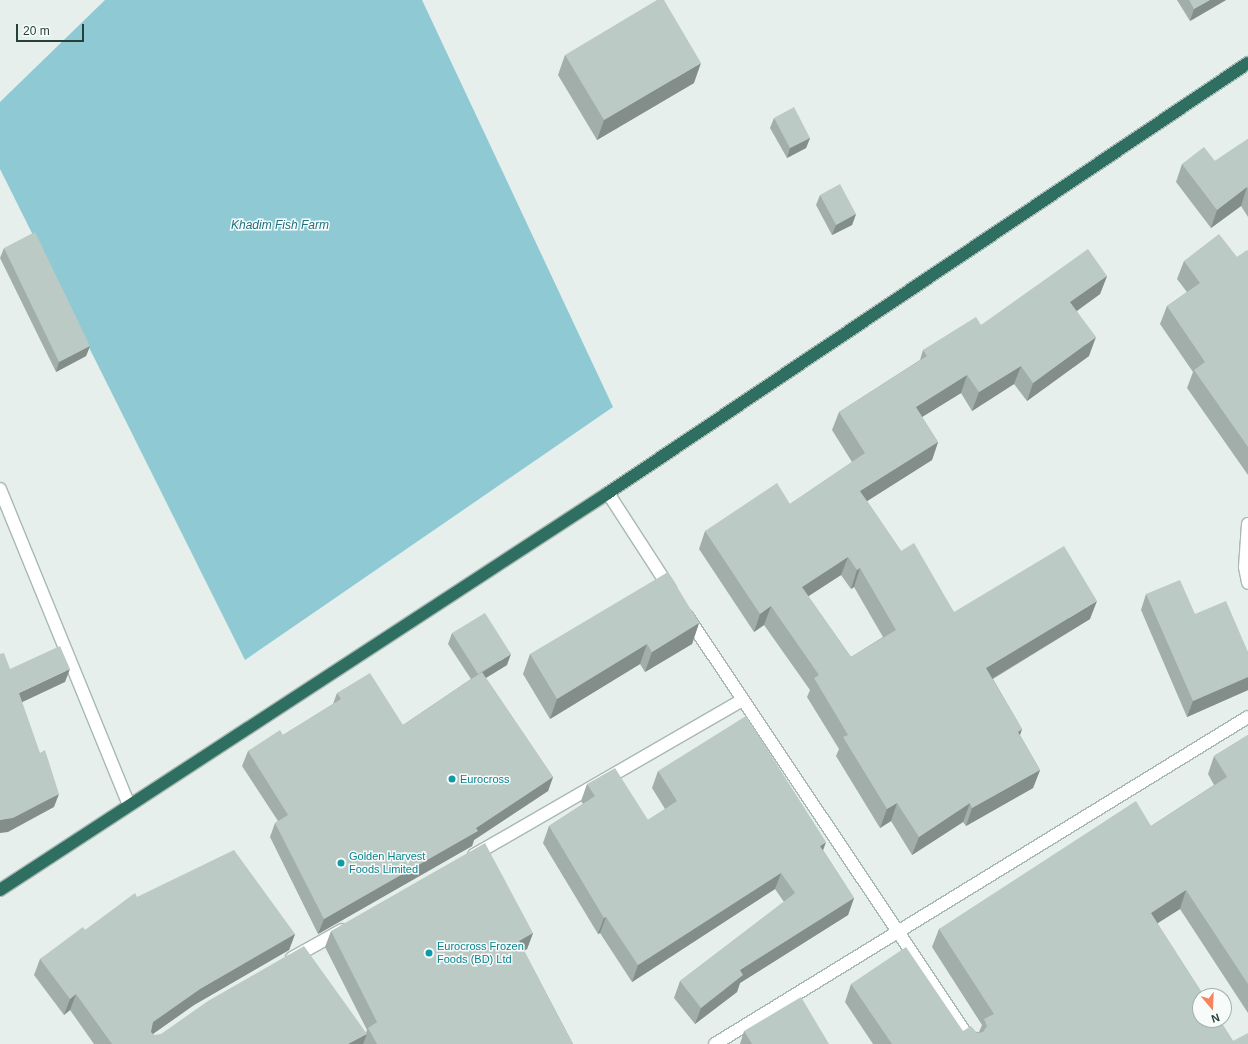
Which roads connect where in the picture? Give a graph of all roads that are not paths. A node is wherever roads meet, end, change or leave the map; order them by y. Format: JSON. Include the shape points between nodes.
{"nodes":[{"id":1,"x":1248,"y":62,"type":"edge"},
{"id":2,"x":0,"y":489,"type":"edge"},
{"id":3,"x":608,"y":493,"type":"junction"},
{"id":4,"x":1248,"y":524,"type":"edge"},
{"id":5,"x":1248,"y":583,"type":"edge"},
{"id":6,"x":742,"y":700,"type":"junction"},
{"id":7,"x":1248,"y":717,"type":"edge"},
{"id":8,"x":129,"y":805,"type":"junction"},
{"id":9,"x":464,"y":860,"type":"edge"},
{"id":10,"x":0,"y":890,"type":"edge"},
{"id":11,"x":355,"y":922,"type":"edge"},
{"id":12,"x":898,"y":932,"type":"junction"},
{"id":13,"x":280,"y":965,"type":"edge"},
{"id":14,"x":715,"y":1044,"type":"edge"},
{"id":15,"x":973,"y":1044,"type":"edge"}],
"edges":[{"from":1,"to":3,"type":"highway"},
{"from":2,"to":8,"type":"street"},
{"from":3,"to":6,"type":"street"},
{"from":3,"to":8,"type":"highway"},
{"from":4,"to":5,"type":"street","via":[[1245,568]]},
{"from":6,"to":9,"type":"street"},
{"from":6,"to":12,"type":"street"},
{"from":7,"to":12,"type":"street"},
{"from":8,"to":10,"type":"highway"},
{"from":11,"to":13,"type":"street"},
{"from":12,"to":14,"type":"street"},
{"from":12,"to":15,"type":"street"}]}
